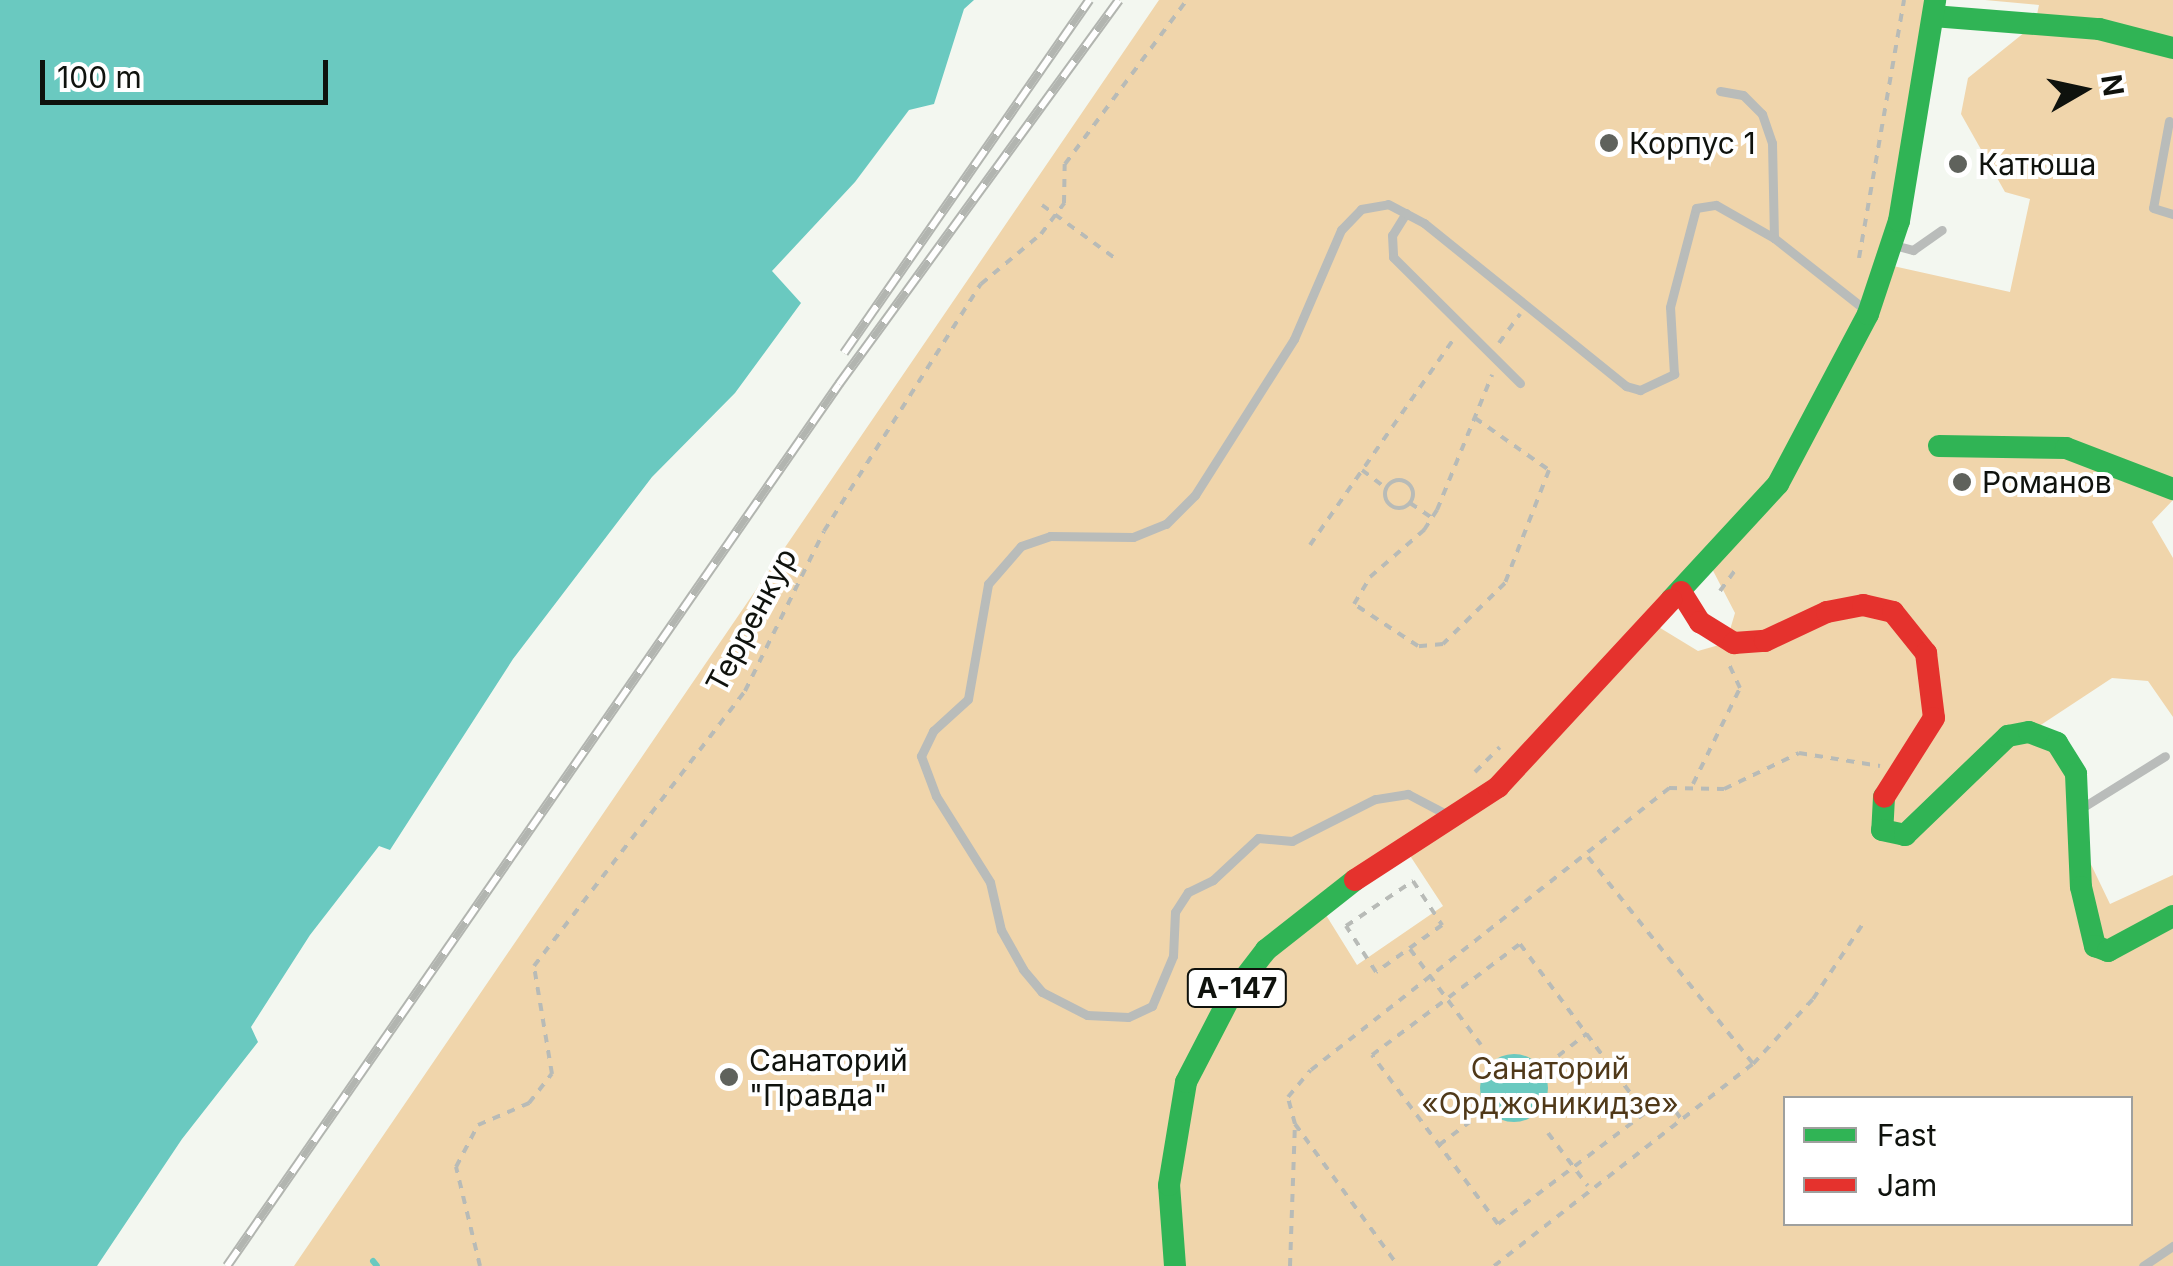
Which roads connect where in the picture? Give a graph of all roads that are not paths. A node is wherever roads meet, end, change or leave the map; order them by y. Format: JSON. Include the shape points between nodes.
{"nodes":[{"id":1,"x":1934,"y":8,"type":"edge"},
{"id":2,"x":2173,"y":48,"type":"edge"},
{"id":3,"x":1720,"y":91,"type":"dead end"},
{"id":4,"x":2169,"y":121,"type":"dead end"},
{"id":5,"x":1406,"y":213,"type":"junction"},
{"id":6,"x":2173,"y":214,"type":"edge"},
{"id":7,"x":1942,"y":230,"type":"dead end"},
{"id":8,"x":1774,"y":238,"type":"junction"},
{"id":9,"x":1892,"y":244,"type":"junction"},
{"id":10,"x":1868,"y":314,"type":"junction"},
{"id":11,"x":1520,"y":383,"type":"dead end"},
{"id":12,"x":1939,"y":446,"type":"dead end"},
{"id":13,"x":2173,"y":489,"type":"edge"},
{"id":14,"x":1680,"y":592,"type":"junction"},
{"id":15,"x":2165,"y":756,"type":"dead end"},
{"id":16,"x":2077,"y":810,"type":"junction"},
{"id":17,"x":1456,"y":818,"type":"junction"},
{"id":18,"x":2173,"y":916,"type":"edge"},
{"id":19,"x":2173,"y":1246,"type":"edge"},
{"id":20,"x":1175,"y":1266,"type":"edge"},
{"id":21,"x":2143,"y":1266,"type":"edge"}],
"edges":[{"from":1,"to":2,"type":"main road","via":[[2100,29]]},
{"from":1,"to":9,"type":"main road","number":"А-147"},
{"from":3,"to":8,"type":"lane","via":[[1744,96],[1762,114],[1772,143]]},
{"from":4,"to":6,"type":"lane","via":[[2152,208]]},
{"from":5,"to":8,"type":"lane","via":[[1626,386],[1667,382],[1676,366],[1670,307],[1696,208],[1716,205]]},
{"from":5,"to":11,"type":"lane","via":[[1392,235],[1393,257]]},
{"from":5,"to":17,"type":"lane","via":[[1370,204],[1341,230],[1294,339],[1195,496],[1166,524],[1133,537],[1050,536],[1021,546],[988,584],[968,699],[933,732],[921,756],[936,796],[990,882],[1000,930],[1023,968],[1042,992],[1087,1016],[1128,1018],[1152,1006],[1172,956],[1176,912],[1188,892],[1238,860],[1258,838],[1292,841],[1376,799],[1408,794]]},
{"from":7,"to":9,"type":"lane","via":[[1913,250]]},
{"from":8,"to":10,"type":"lane","via":[[1847,290]]},
{"from":9,"to":10,"type":"main road","number":"А-147"},
{"from":10,"to":14,"type":"main road","number":"А-147","via":[[1778,484]]},
{"from":12,"to":13,"type":"main road","via":[[2024,442],[2066,448]]},
{"from":14,"to":16,"type":"main road","via":[[1700,622],[1734,644],[1765,641],[1827,612],[1864,605],[1893,612],[1926,653],[1935,705],[1932,732],[1898,774],[1877,817],[1892,837],[1910,830],[2008,736],[2030,732],[2070,756]]},
{"from":14,"to":17,"type":"main road","number":"А-147","via":[[1498,787]]},
{"from":15,"to":16,"type":"lane"},
{"from":16,"to":18,"type":"main road","via":[[2082,888],[2095,946],[2108,951]]},
{"from":17,"to":20,"type":"main road","number":"А-147","via":[[1318,904],[1266,950],[1230,997],[1186,1082],[1173,1139],[1168,1186]]},
{"from":19,"to":21,"type":"lane"}]}
